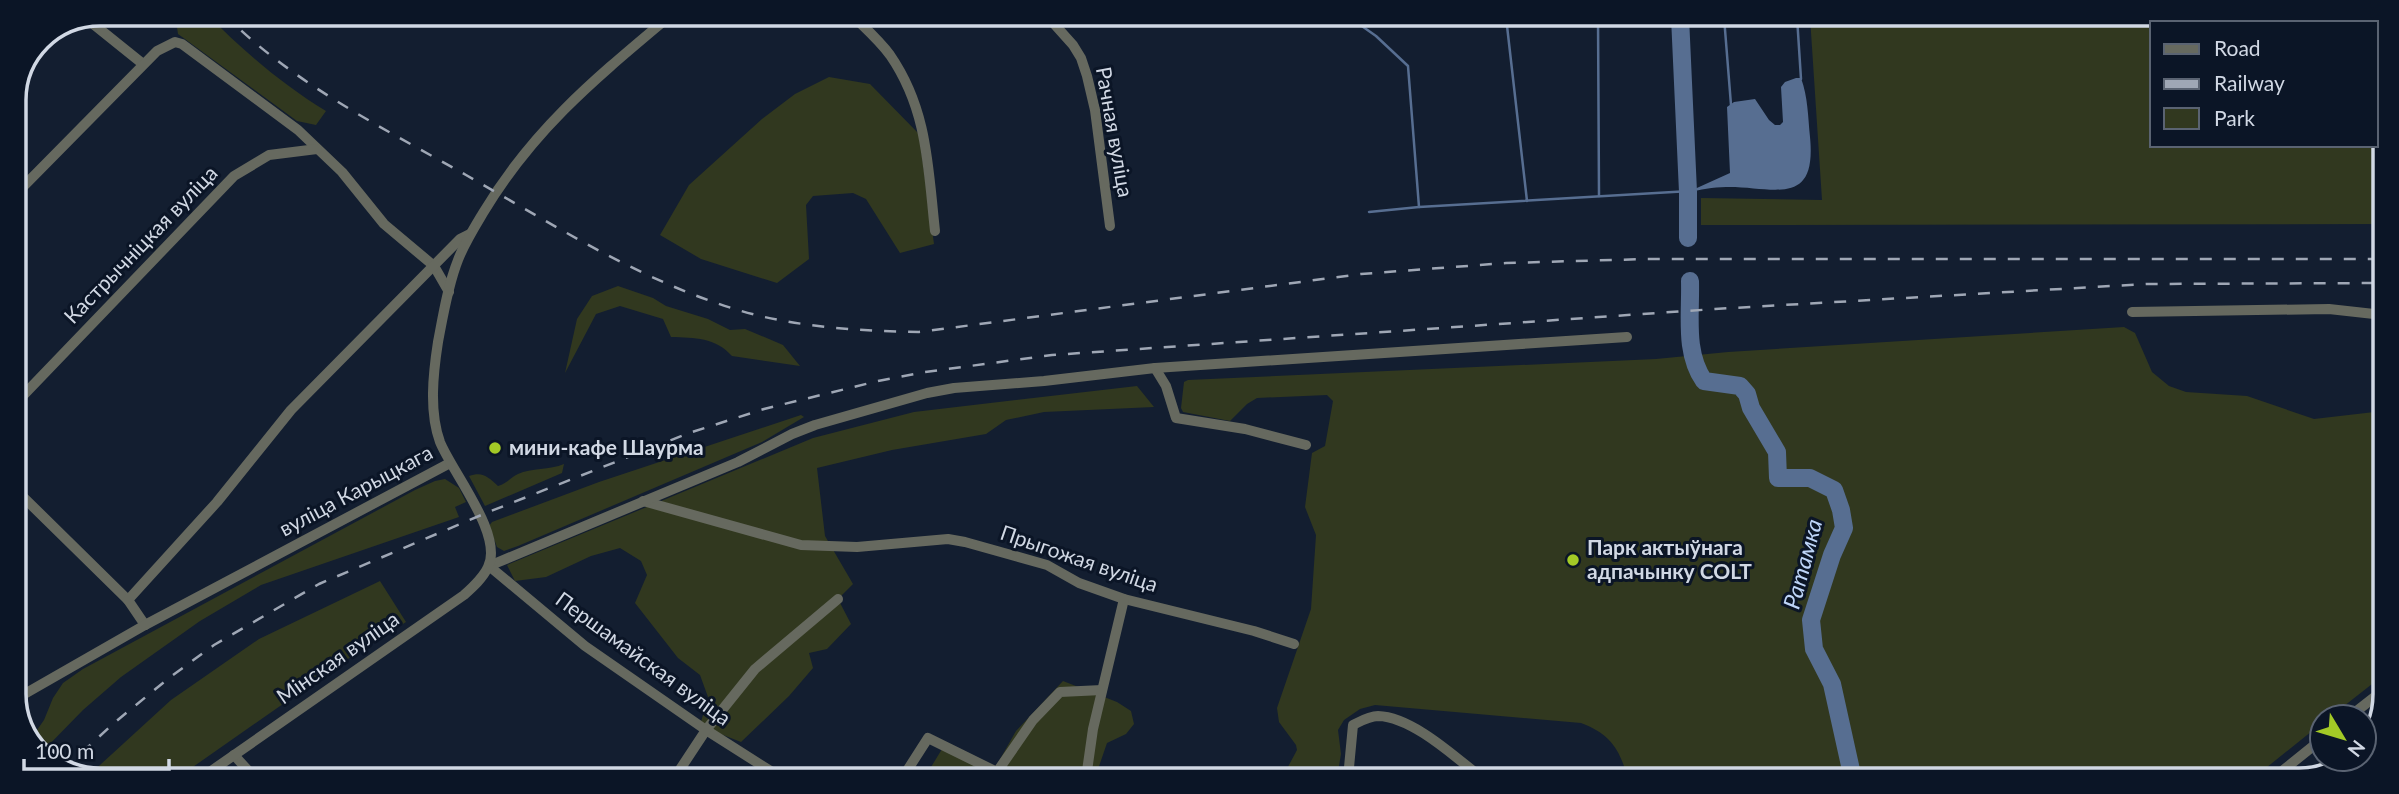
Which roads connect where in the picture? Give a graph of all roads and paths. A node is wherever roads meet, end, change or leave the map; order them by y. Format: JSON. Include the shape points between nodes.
{"nodes":[{"id":1,"x":658,"y":26,"type":"edge"},
{"id":2,"x":862,"y":26,"type":"edge"},
{"id":3,"x":1056,"y":26,"type":"edge"},
{"id":4,"x":96,"y":27,"type":"edge"},
{"id":5,"x":143,"y":64,"type":"junction"},
{"id":6,"x":298,"y":130,"type":"junction"},
{"id":7,"x":317,"y":149,"type":"junction"},
{"id":8,"x":293,"y":151,"type":"junction"},
{"id":9,"x":26,"y":184,"type":"edge"},
{"id":10,"x":1110,"y":226,"type":"dead end"},
{"id":11,"x":935,"y":231,"type":"dead end"},
{"id":12,"x":471,"y":233,"type":"junction"},
{"id":13,"x":433,"y":266,"type":"junction"},
{"id":14,"x":449,"y":292,"type":"junction"},
{"id":15,"x":2132,"y":312,"type":"dead end"},
{"id":16,"x":2373,"y":314,"type":"edge"},
{"id":17,"x":1627,"y":337,"type":"dead end"},
{"id":18,"x":1155,"y":368,"type":"junction"},
{"id":19,"x":26,"y":392,"type":"edge"},
{"id":20,"x":1306,"y":445,"type":"dead end"},
{"id":21,"x":450,"y":463,"type":"junction"},
{"id":22,"x":26,"y":500,"type":"edge"},
{"id":23,"x":643,"y":501,"type":"junction"},
{"id":24,"x":489,"y":566,"type":"junction"},
{"id":25,"x":838,"y":599,"type":"dead end"},
{"id":26,"x":1124,"y":599,"type":"junction"},
{"id":27,"x":128,"y":600,"type":"junction"},
{"id":28,"x":145,"y":625,"type":"junction"},
{"id":29,"x":1294,"y":644,"type":"dead end"},
{"id":30,"x":1102,"y":690,"type":"junction"},
{"id":31,"x":26,"y":693,"type":"edge"},
{"id":32,"x":706,"y":730,"type":"junction"},
{"id":33,"x":2308,"y":750,"type":"edge"},
{"id":34,"x":234,"y":755,"type":"junction"},
{"id":35,"x":215,"y":768,"type":"edge"},
{"id":36,"x":246,"y":768,"type":"edge"},
{"id":37,"x":682,"y":768,"type":"edge"},
{"id":38,"x":766,"y":768,"type":"edge"},
{"id":39,"x":909,"y":768,"type":"edge"},
{"id":40,"x":989,"y":768,"type":"edge"},
{"id":41,"x":1000,"y":768,"type":"edge"},
{"id":42,"x":1087,"y":768,"type":"edge"},
{"id":43,"x":1349,"y":768,"type":"edge"},
{"id":44,"x":1469,"y":768,"type":"edge"},
{"id":45,"x":2286,"y":768,"type":"edge"}],
"edges":[{"from":1,"to":12,"type":"street","name":"вуліца Карыцкага","via":[[554,118],[496,190]]},
{"from":2,"to":11,"type":"street","via":[[899,69],[920,119]]},
{"from":3,"to":10,"type":"street","name":"Рачная вуліца","via":[[1073,45],[1087,76]]},
{"from":4,"to":5,"type":"street"},
{"from":5,"to":6,"type":"street","via":[[175,42],[182,44]]},
{"from":5,"to":9,"type":"street"},
{"from":6,"to":7,"type":"street"},
{"from":6,"to":8,"type":"street"},
{"from":7,"to":8,"type":"street","name":"Кастрычніцкая вуліца"},
{"from":7,"to":13,"type":"street","via":[[384,223]]},
{"from":8,"to":19,"type":"street","name":"Кастрычніцкая вуліца","via":[[269,155],[221,188]]},
{"from":12,"to":13,"type":"street","name":"вуліца Карыцкага"},
{"from":12,"to":14,"type":"street","name":"вуліца Карыцкага"},
{"from":13,"to":14,"type":"street"},
{"from":13,"to":27,"type":"street","name":"вуліца Карыцкага","via":[[291,410],[217,502]]},
{"from":14,"to":21,"type":"street","name":"вуліца Карыцкага","via":[[433,385],[437,431]]},
{"from":15,"to":16,"type":"street","via":[[2329,309]]},
{"from":17,"to":18,"type":"street"},
{"from":18,"to":20,"type":"street","via":[[1176,418]]},
{"from":18,"to":23,"type":"street","via":[[927,393],[815,425]]},
{"from":21,"to":24,"type":"street","via":[[482,521],[490,546]]},
{"from":21,"to":28,"type":"street","name":"вуліца Карыцкага"},
{"from":22,"to":27,"type":"street"},
{"from":23,"to":24,"type":"street"},
{"from":23,"to":26,"type":"street","name":"Прыгожая вуліца","via":[[801,545],[965,542],[1047,565],[1079,583]]},
{"from":24,"to":32,"type":"street","name":"Першамайская вуліца","via":[[585,646]]},
{"from":24,"to":34,"type":"street","name":"Мінская вуліца","via":[[464,595]]},
{"from":25,"to":32,"type":"street","via":[[755,669]]},
{"from":26,"to":29,"type":"street","name":"Прыгожая вуліца"},
{"from":26,"to":30,"type":"street"},
{"from":27,"to":28,"type":"street"},
{"from":28,"to":31,"type":"street","name":"вуліца Карыцкага"},
{"from":30,"to":41,"type":"street","via":[[1060,692],[1033,720]]},
{"from":30,"to":42,"type":"street"},
{"from":32,"to":37,"type":"street"},
{"from":32,"to":38,"type":"street","name":"Першамайская вуліца"},
{"from":33,"to":45,"type":"street"},
{"from":34,"to":35,"type":"street","name":"Мінская вуліца"},
{"from":34,"to":36,"type":"street"},
{"from":39,"to":40,"type":"street","via":[[928,738]]},
{"from":43,"to":44,"type":"street","via":[[1353,725],[1378,716],[1401,722]]}]}
